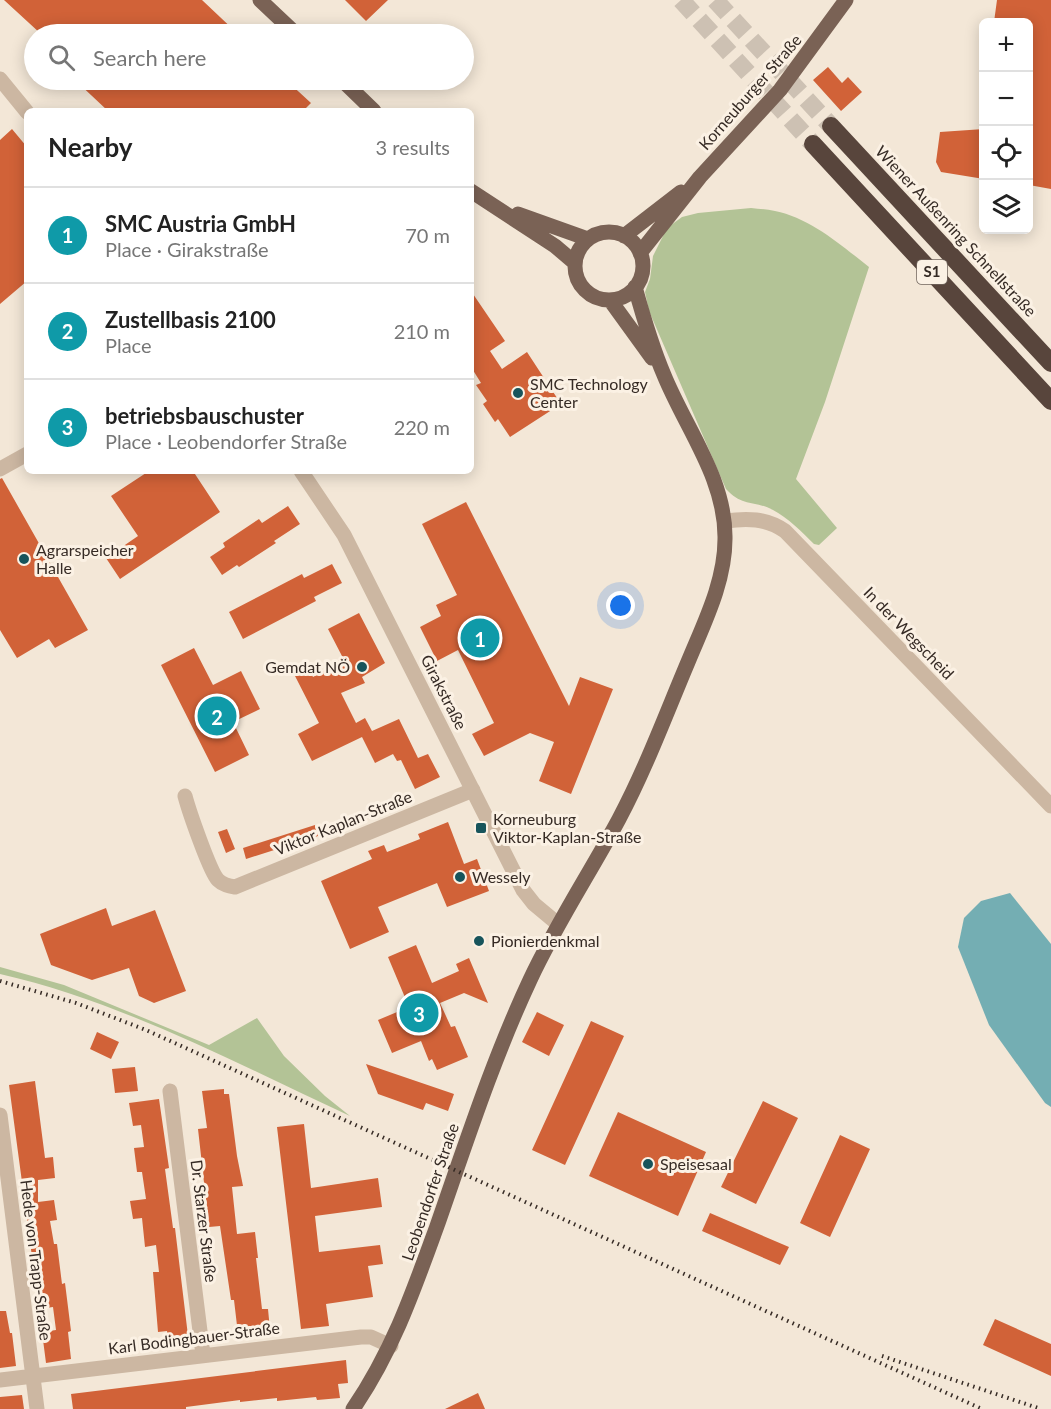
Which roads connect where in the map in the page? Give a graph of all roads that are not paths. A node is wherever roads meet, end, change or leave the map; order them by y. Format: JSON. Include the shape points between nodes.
{"nodes":[{"id":1,"x":260,"y":0,"type":"edge"},
{"id":2,"x":846,"y":0,"type":"edge"},
{"id":3,"x":285,"y":24,"type":"edge"},
{"id":4,"x":0,"y":79,"type":"edge"},
{"id":5,"x":352,"y":90,"type":"edge"},
{"id":6,"x":24,"y":108,"type":"edge"},
{"id":7,"x":371,"y":108,"type":"edge"},
{"id":8,"x":831,"y":126,"type":"tunnel mouth"},
{"id":9,"x":813,"y":144,"type":"tunnel mouth"},
{"id":10,"x":700,"y":177,"type":"junction"},
{"id":11,"x":474,"y":193,"type":"edge"},
{"id":12,"x":492,"y":204,"type":"junction"},
{"id":13,"x":624,"y":236,"type":"junction"},
{"id":14,"x":588,"y":239,"type":"junction"},
{"id":15,"x":640,"y":253,"type":"junction"},
{"id":16,"x":575,"y":263,"type":"junction"},
{"id":17,"x":635,"y":287,"type":"junction"},
{"id":18,"x":610,"y":300,"type":"junction"},
{"id":19,"x":1051,"y":363,"type":"edge"},
{"id":20,"x":664,"y":375,"type":"junction"},
{"id":21,"x":1051,"y":401,"type":"edge"},
{"id":22,"x":24,"y":456,"type":"edge"},
{"id":23,"x":0,"y":469,"type":"edge"},
{"id":24,"x":303,"y":474,"type":"edge"},
{"id":25,"x":725,"y":521,"type":"junction"},
{"id":26,"x":473,"y":790,"type":"junction"},
{"id":27,"x":184,"y":796,"type":"dead end"},
{"id":28,"x":1051,"y":806,"type":"edge"},
{"id":29,"x":558,"y":924,"type":"junction"},
{"id":30,"x":170,"y":1091,"type":"dead end"},
{"id":31,"x":0,"y":1115,"type":"edge"},
{"id":32,"x":391,"y":1346,"type":"junction"},
{"id":33,"x":203,"y":1355,"type":"junction"},
{"id":34,"x":33,"y":1376,"type":"junction"},
{"id":35,"x":0,"y":1380,"type":"edge"},
{"id":36,"x":37,"y":1409,"type":"edge"},
{"id":37,"x":353,"y":1409,"type":"edge"}],
"edges":[{"from":1,"to":3,"type":"main road"},
{"from":2,"to":10,"type":"main road","name":"Korneuburger Straße","via":[[780,90]]},
{"from":4,"to":6,"type":"street"},
{"from":5,"to":7,"type":"main road"},
{"from":8,"to":19,"type":"highway","name":"Wiener Außenring Schnellstraße","number":"S1"},
{"from":9,"to":21,"type":"highway","number":"S1"},
{"from":10,"to":13,"type":"main road","name":"Korneuburger Straße"},
{"from":10,"to":15,"type":"main road","name":"Korneuburger Straße"},
{"from":11,"to":12,"type":"main road"},
{"from":12,"to":14,"type":"main road"},
{"from":12,"to":16,"type":"main road"},
{"from":13,"to":14,"type":"main road","via":[[609,232]]},
{"from":13,"to":15,"type":"main road"},
{"from":14,"to":16,"type":"main road"},
{"from":15,"to":17,"type":"main road","via":[[641,274]]},
{"from":16,"to":18,"type":"main road","via":[[578,280],[585,290]]},
{"from":17,"to":18,"type":"main road"},
{"from":17,"to":20,"type":"main road"},
{"from":18,"to":20,"type":"main road"},
{"from":20,"to":25,"type":"main road","name":"Leobendorfer Straße","via":[[713,477]]},
{"from":22,"to":23,"type":"street"},
{"from":24,"to":26,"type":"street","name":"Girakstraße","via":[[344,535]]},
{"from":25,"to":28,"type":"street","name":"In der Wegscheid","via":[[763,520],[785,531]]},
{"from":25,"to":29,"type":"main road","name":"Leobendorfer Straße","via":[[723,559],[714,598],[664,719],[620,816]]},
{"from":26,"to":27,"type":"street","name":"Viktor Kaplan-Straße","via":[[235,887],[216,879]]},
{"from":26,"to":29,"type":"street","name":"Girakstraße","via":[[523,890]]},
{"from":29,"to":32,"type":"main road","name":"Leobendorfer Straße","via":[[484,1090],[408,1308]]},
{"from":30,"to":33,"type":"street","name":"Dr. Starzer Straße"},
{"from":31,"to":34,"type":"street","name":"Hede von Trapp-Straße"},
{"from":32,"to":33,"type":"street","name":"Karl Bodingbauer-Straße","via":[[361,1337]]},
{"from":32,"to":37,"type":"main road","name":"Leobendorfer Straße"},
{"from":33,"to":34,"type":"street","name":"Karl Bodingbauer-Straße"},
{"from":34,"to":35,"type":"street","name":"Karl Bodingbauer-Straße"},
{"from":34,"to":36,"type":"street","name":"Hede von Trapp-Straße"}]}
